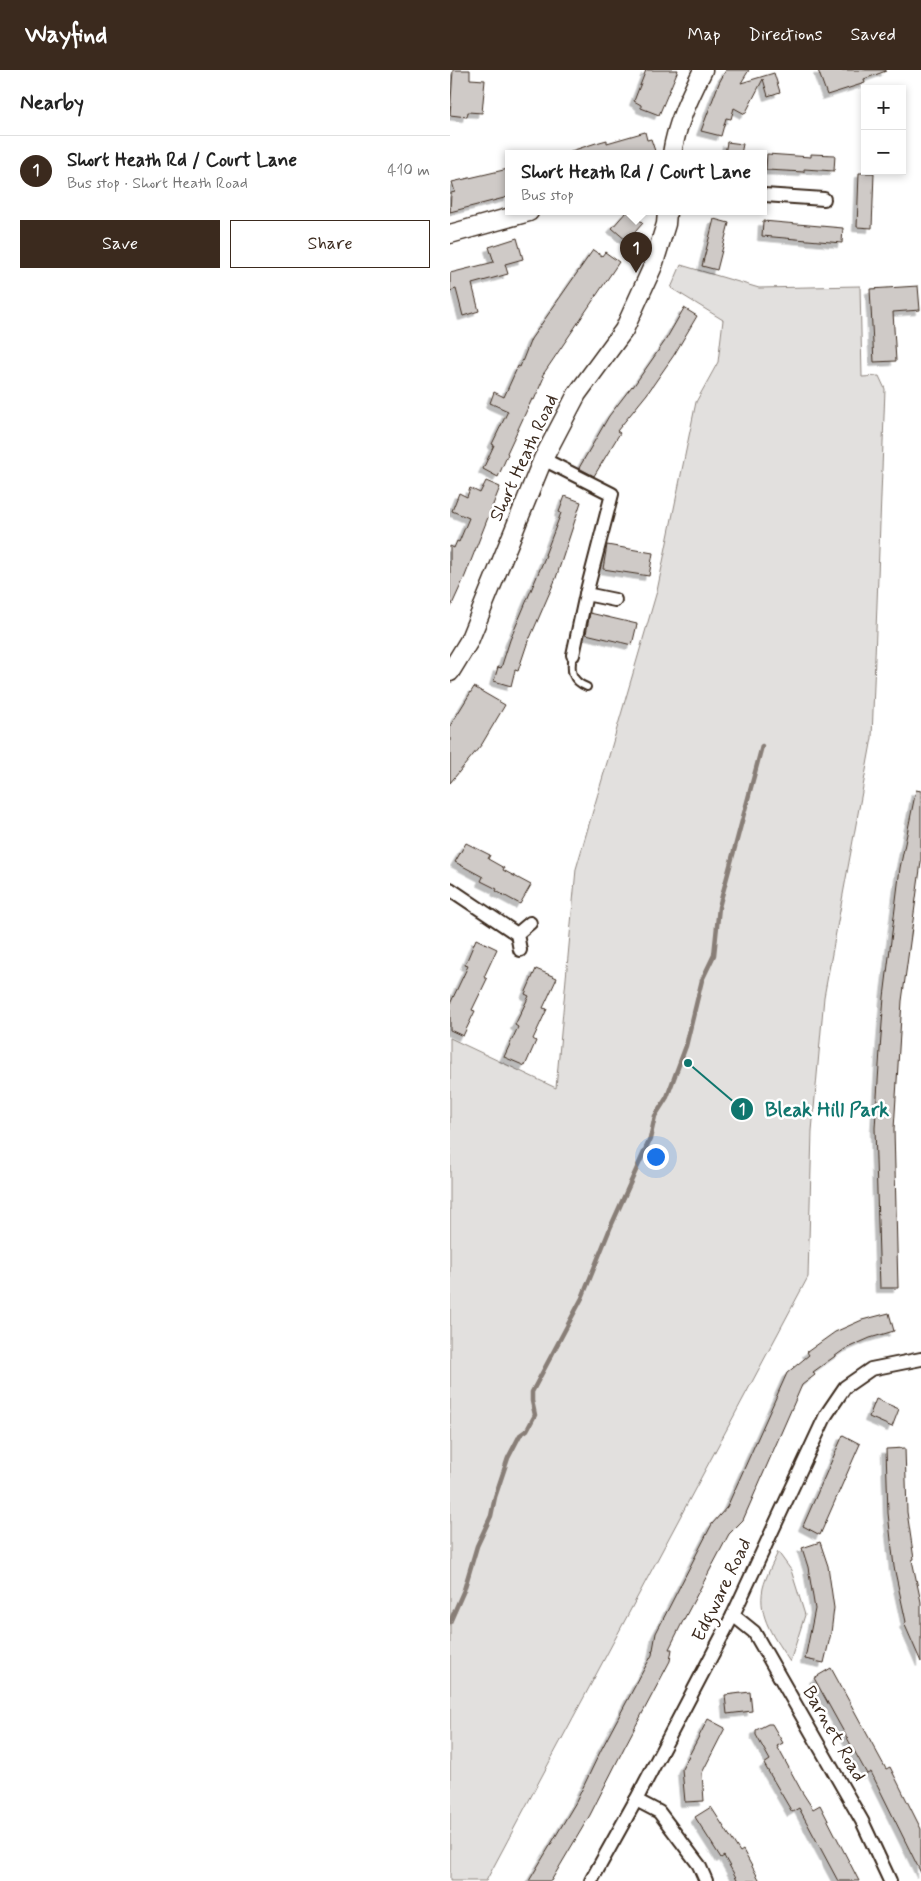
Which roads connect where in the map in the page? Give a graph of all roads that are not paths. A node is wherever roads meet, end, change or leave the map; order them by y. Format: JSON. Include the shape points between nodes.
{"nodes":[{"id":1,"x":703,"y":70,"type":"edge"},
{"id":2,"x":673,"y":150,"type":"edge"},
{"id":3,"x":767,"y":196,"type":"edge"},
{"id":4,"x":824,"y":199,"type":"dead end"},
{"id":5,"x":518,"y":215,"type":"edge"},
{"id":6,"x":667,"y":215,"type":"edge"},
{"id":7,"x":450,"y":234,"type":"edge"},
{"id":8,"x":543,"y":459,"type":"junction"},
{"id":9,"x":586,"y":594,"type":"junction"},
{"id":10,"x":615,"y":600,"type":"dead end"},
{"id":11,"x":573,"y":655,"type":"joint"},
{"id":12,"x":450,"y":672,"type":"edge"},
{"id":13,"x":587,"y":686,"type":"dead end"},
{"id":14,"x":450,"y":889,"type":"edge"},
{"id":15,"x":530,"y":923,"type":"dead end"},
{"id":16,"x":517,"y":934,"type":"junction"},
{"id":17,"x":520,"y":950,"type":"dead end"},
{"id":18,"x":921,"y":1359,"type":"edge"},
{"id":19,"x":733,"y":1615,"type":"junction"},
{"id":20,"x":636,"y":1800,"type":"junction"},
{"id":21,"x":591,"y":1881,"type":"edge"},
{"id":22,"x":706,"y":1881,"type":"edge"},
{"id":23,"x":890,"y":1881,"type":"edge"}],
"edges":[{"from":1,"to":2,"type":"street","via":[[690,97]]},
{"from":3,"to":4,"type":"street"},
{"from":5,"to":7,"type":"street"},
{"from":6,"to":8,"type":"street","name":"Short Heath Road","via":[[653,266],[624,330],[577,394]]},
{"from":8,"to":9,"type":"street","via":[[612,494]]},
{"from":8,"to":12,"type":"street","name":"Short Heath Road","via":[[469,641]]},
{"from":9,"to":10,"type":"street"},
{"from":9,"to":11,"type":"street"},
{"from":11,"to":13,"type":"lane","via":[[572,674],[579,684]]},
{"from":14,"to":16,"type":"street"},
{"from":15,"to":16,"type":"street"},
{"from":16,"to":17,"type":"street"},
{"from":18,"to":19,"type":"street","name":"Edgware Road","via":[[871,1369],[845,1387],[826,1415]]},
{"from":19,"to":20,"type":"street","name":"Edgware Road"},
{"from":19,"to":23,"type":"street","name":"Barnet Road","via":[[754,1632],[862,1821]]},
{"from":20,"to":21,"type":"street","name":"Edgware Road"},
{"from":20,"to":22,"type":"street","via":[[659,1812],[699,1865]]}]}
